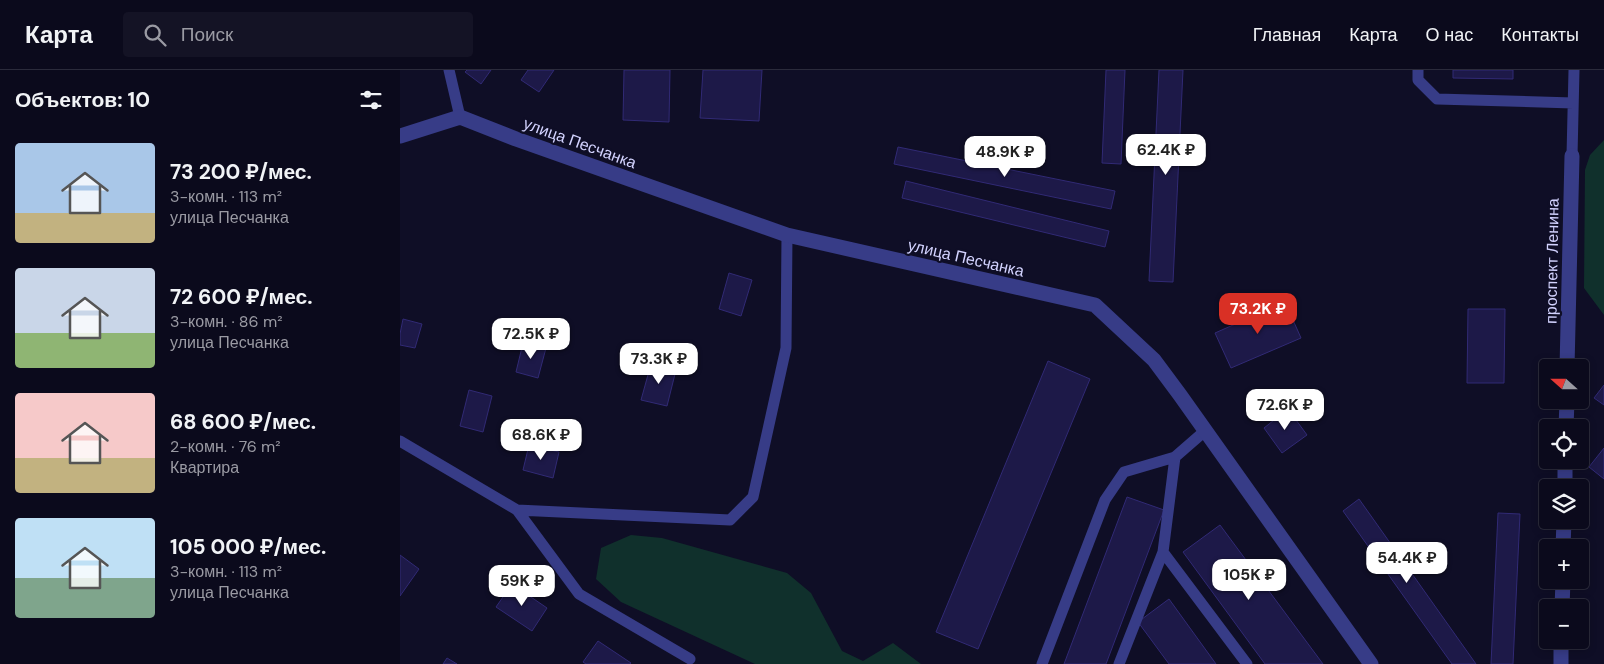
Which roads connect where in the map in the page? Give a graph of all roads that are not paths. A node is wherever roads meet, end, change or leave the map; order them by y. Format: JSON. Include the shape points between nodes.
{"nodes":[{"id":1,"x":449,"y":70,"type":"edge"},
{"id":2,"x":1418,"y":70,"type":"edge"},
{"id":3,"x":1574,"y":70,"type":"edge"},
{"id":4,"x":1573,"y":102,"type":"junction"},
{"id":5,"x":460,"y":117,"type":"junction"},
{"id":6,"x":400,"y":136,"type":"edge"},
{"id":7,"x":1572,"y":156,"type":"joint"},
{"id":8,"x":787,"y":235,"type":"junction"},
{"id":9,"x":1567,"y":359,"type":"edge"},
{"id":10,"x":1206,"y":430,"type":"junction"},
{"id":11,"x":400,"y":440,"type":"edge"},
{"id":12,"x":1175,"y":457,"type":"junction"},
{"id":13,"x":517,"y":510,"type":"junction"},
{"id":14,"x":1163,"y":552,"type":"junction"},
{"id":15,"x":1561,"y":649,"type":"edge"},
{"id":16,"x":690,"y":659,"type":"dead end"},
{"id":17,"x":1042,"y":664,"type":"edge"},
{"id":18,"x":1119,"y":664,"type":"edge"},
{"id":19,"x":1247,"y":664,"type":"edge"},
{"id":20,"x":1371,"y":664,"type":"edge"},
{"id":21,"x":1561,"y":664,"type":"edge"}],
"edges":[{"from":1,"to":5,"type":"lane"},
{"from":2,"to":4,"type":"lane","via":[[1418,80],[1437,99]]},
{"from":3,"to":4,"type":"lane"},
{"from":4,"to":7,"type":"lane"},
{"from":5,"to":6,"type":"street"},
{"from":5,"to":8,"type":"street","name":"улица Песчанка"},
{"from":7,"to":9,"type":"street","name":"проспект Ленина"},
{"from":8,"to":10,"type":"street","name":"улица Песчанка","via":[[1095,305],[1154,360]]},
{"from":8,"to":13,"type":"lane","via":[[786,348],[753,497],[730,520]]},
{"from":10,"to":12,"type":"lane"},
{"from":10,"to":20,"type":"street","name":"улица Песчанка"},
{"from":11,"to":13,"type":"lane"},
{"from":12,"to":14,"type":"lane"},
{"from":12,"to":17,"type":"lane","via":[[1124,472],[1106,500]]},
{"from":13,"to":16,"type":"lane","via":[[580,594]]},
{"from":14,"to":18,"type":"lane"},
{"from":14,"to":19,"type":"lane"},
{"from":15,"to":21,"type":"street"}]}
